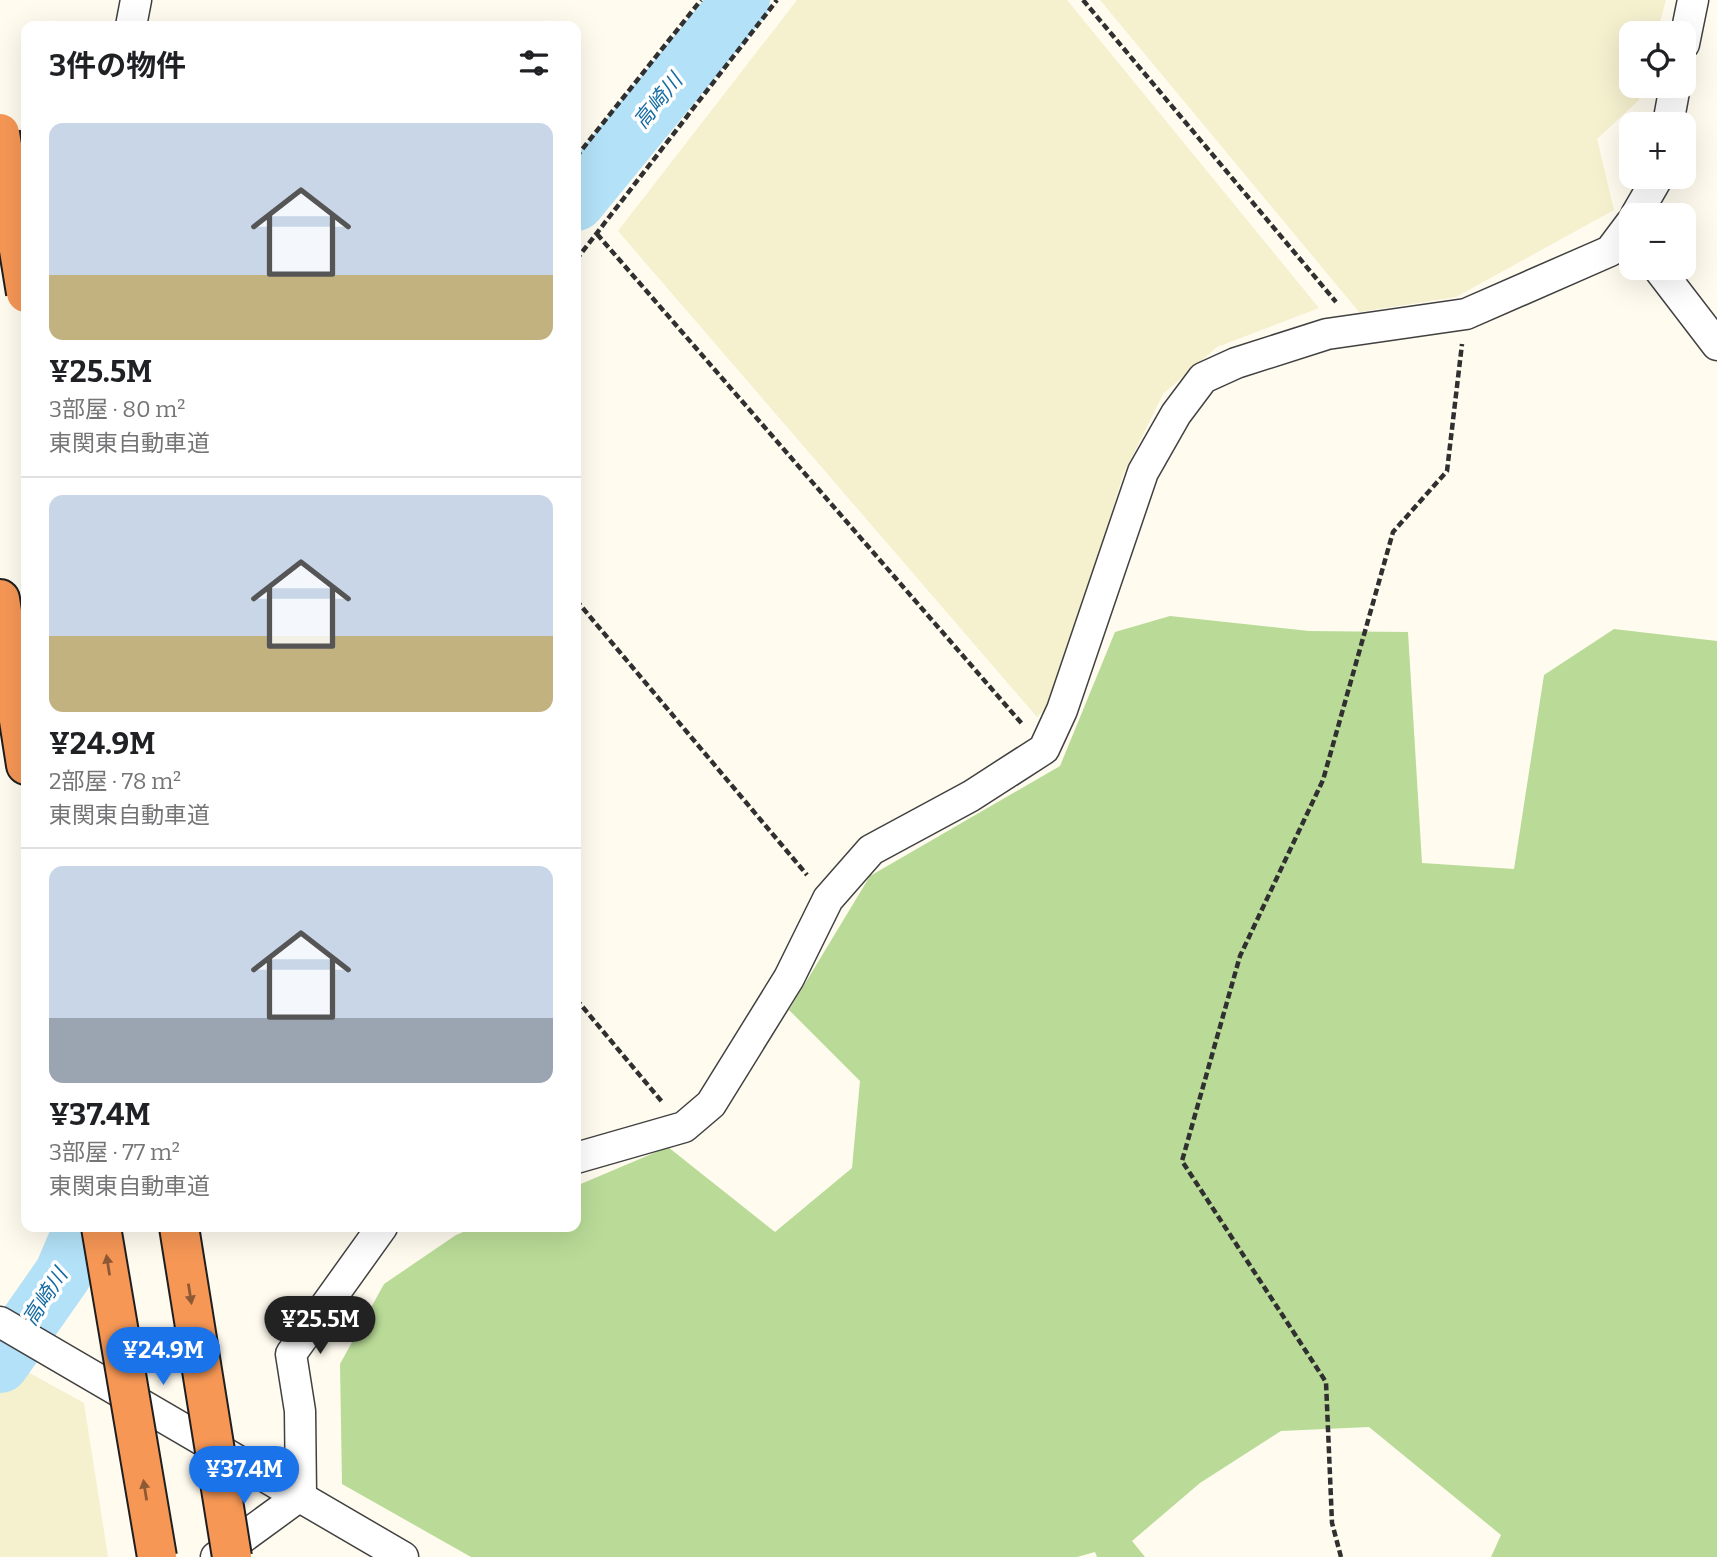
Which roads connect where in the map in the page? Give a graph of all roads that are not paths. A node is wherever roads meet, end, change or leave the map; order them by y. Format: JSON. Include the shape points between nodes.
{"nodes":[{"id":1,"x":136,"y":0,"type":"edge"},
{"id":2,"x":1693,"y":0,"type":"edge"},
{"id":3,"x":132,"y":21,"type":"edge"},
{"id":4,"x":1689,"y":21,"type":"edge"},
{"id":5,"x":0,"y":134,"type":"edge"},
{"id":6,"x":21,"y":195,"type":"edge"},
{"id":7,"x":0,"y":214,"type":"edge"},
{"id":8,"x":1619,"y":240,"type":"edge"},
{"id":9,"x":21,"y":262,"type":"edge"},
{"id":10,"x":1667,"y":280,"type":"edge"},
{"id":11,"x":1717,"y":345,"type":"edge"},
{"id":12,"x":0,"y":600,"type":"edge"},
{"id":13,"x":21,"y":733,"type":"edge"},
{"id":14,"x":581,"y":1157,"type":"edge"},
{"id":15,"x":102,"y":1232,"type":"edge"},
{"id":16,"x":180,"y":1232,"type":"edge"},
{"id":17,"x":378,"y":1232,"type":"edge"},
{"id":18,"x":0,"y":1322,"type":"edge"},
{"id":19,"x":301,"y":1496,"type":"junction"},
{"id":20,"x":156,"y":1557,"type":"edge"},
{"id":21,"x":216,"y":1557,"type":"edge"},
{"id":22,"x":232,"y":1557,"type":"edge"},
{"id":23,"x":404,"y":1557,"type":"edge"}],
"edges":[{"from":1,"to":3,"type":"street"},
{"from":2,"to":4,"type":"street"},
{"from":5,"to":9,"type":"highway","bridge":true},
{"from":6,"to":7,"type":"street"},
{"from":8,"to":14,"type":"street","via":[[1610,251],[1466,314],[1327,334],[1203,378],[1143,472],[1062,710],[1044,750],[971,796],[870,850],[828,899],[789,978],[710,1104],[684,1127]]},
{"from":10,"to":11,"type":"street"},
{"from":12,"to":13,"type":"highway"},
{"from":20,"to":15,"type":"highway","one_way":true,"bridge":true},
{"from":16,"to":22,"type":"highway","one_way":true,"bridge":true},
{"from":17,"to":19,"type":"street","via":[[291,1354],[300,1411]]},
{"from":18,"to":19,"type":"street"},
{"from":19,"to":21,"type":"street"},
{"from":19,"to":23,"type":"street"}]}
